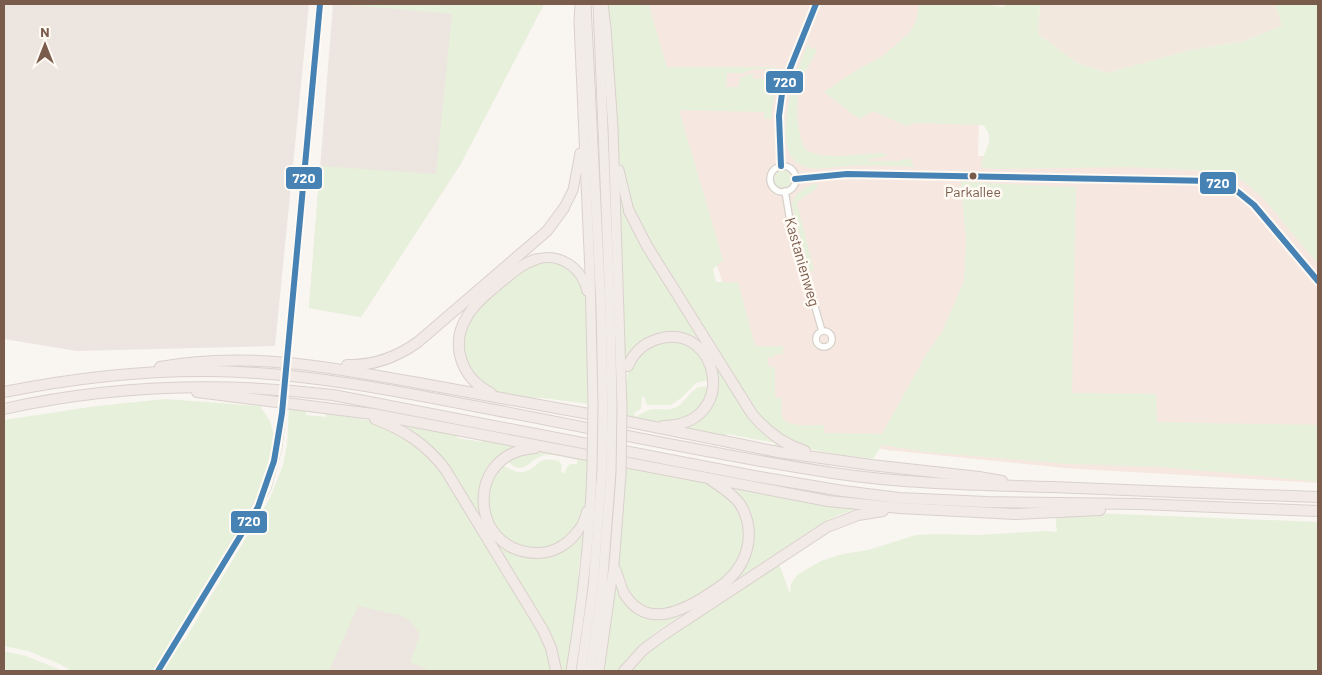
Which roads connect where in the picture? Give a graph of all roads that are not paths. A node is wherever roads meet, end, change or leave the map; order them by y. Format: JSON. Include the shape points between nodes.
{"nodes":[{"id":1,"x":320,"y":4,"type":"edge"},
{"id":2,"x":580,"y":4,"type":"edge"},
{"id":3,"x":586,"y":4,"type":"edge"},
{"id":4,"x":598,"y":4,"type":"edge"},
{"id":5,"x":603,"y":4,"type":"edge"},
{"id":6,"x":816,"y":4,"type":"edge"},
{"id":7,"x":581,"y":102,"type":"junction"},
{"id":8,"x":613,"y":128,"type":"junction"},
{"id":9,"x":781,"y":166,"type":"junction"},
{"id":10,"x":795,"y":178,"type":"junction"},
{"id":11,"x":785,"y":192,"type":"junction"},
{"id":12,"x":564,"y":208,"type":"joint"},
{"id":13,"x":629,"y":211,"type":"joint"},
{"id":14,"x":537,"y":260,"type":"joint"},
{"id":15,"x":1318,"y":281,"type":"edge"},
{"id":16,"x":591,"y":319,"type":"junction"},
{"id":17,"x":822,"y":331,"type":"dead end"},
{"id":18,"x":311,"y":364,"type":"junction"},
{"id":19,"x":628,"y":366,"type":"joint"},
{"id":20,"x":120,"y":375,"type":"junction"},
{"id":21,"x":174,"y":388,"type":"junction"},
{"id":22,"x":4,"y":392,"type":"edge"},
{"id":23,"x":622,"y":395,"type":"junction"},
{"id":24,"x":513,"y":400,"type":"junction"},
{"id":25,"x":608,"y":406,"type":"junction"},
{"id":26,"x":4,"y":409,"type":"edge"},
{"id":27,"x":356,"y":411,"type":"junction"},
{"id":28,"x":616,"y":419,"type":"junction"},
{"id":29,"x":588,"y":455,"type":"junction"},
{"id":30,"x":832,"y":460,"type":"junction"},
{"id":31,"x":606,"y":471,"type":"junction"},
{"id":32,"x":708,"y":478,"type":"junction"},
{"id":33,"x":1020,"y":486,"type":"junction"},
{"id":34,"x":591,"y":496,"type":"junction"},
{"id":35,"x":1318,"y":497,"type":"edge"},
{"id":36,"x":1139,"y":504,"type":"junction"},
{"id":37,"x":913,"y":509,"type":"junction"},
{"id":38,"x":1318,"y":511,"type":"edge"},
{"id":39,"x":578,"y":532,"type":"joint"},
{"id":40,"x":614,"y":565,"type":"junction"},
{"id":41,"x":624,"y":593,"type":"joint"},
{"id":42,"x":158,"y":671,"type":"edge"},
{"id":43,"x":557,"y":671,"type":"edge"},
{"id":44,"x":571,"y":671,"type":"edge"},
{"id":45,"x":581,"y":671,"type":"edge"},
{"id":46,"x":590,"y":671,"type":"edge"},
{"id":47,"x":599,"y":671,"type":"edge"},
{"id":48,"x":624,"y":671,"type":"edge"}],
"edges":[{"from":1,"to":42,"type":"main road","bridge":true,"via":[[278,447],[267,488],[258,507]]},
{"from":2,"to":7,"type":"highway"},
{"from":3,"to":25,"type":"highway"},
{"from":4,"to":25,"type":"highway","via":[[610,305]]},
{"from":5,"to":8,"type":"highway"},
{"from":6,"to":9,"type":"street","via":[[783,87],[779,130]]},
{"from":7,"to":12,"type":"highway","via":[[579,163],[573,190]]},
{"from":7,"to":16,"type":"highway"},
{"from":8,"to":13,"type":"highway","via":[[619,174]]},
{"from":8,"to":23,"type":"highway"},
{"from":9,"to":10,"type":"street","via":[[789,168]]},
{"from":9,"to":11,"type":"street","via":[[772,173],[770,181],[774,188]]},
{"from":10,"to":11,"type":"street","via":[[793,187]]},
{"from":10,"to":15,"type":"street","via":[[847,174],[1213,181],[1238,192],[1254,205]]},
{"from":11,"to":17,"type":"street","name":"Kastanienweg","via":[[790,221]]},
{"from":12,"to":18,"type":"highway","via":[[546,231],[408,349],[384,360],[363,364]]},
{"from":13,"to":30,"type":"highway","via":[[647,246],[752,414],[779,440]]},
{"from":14,"to":16,"type":"highway","via":[[560,259],[578,272],[585,282]]},
{"from":14,"to":24,"type":"highway","via":[[519,268],[476,304],[462,324],[459,336],[460,357],[474,383]]},
{"from":16,"to":34,"type":"highway","bridge":true},
{"from":18,"to":20,"type":"highway","via":[[217,360],[181,363]]},
{"from":18,"to":24,"type":"highway"},
{"from":19,"to":23,"type":"highway"},
{"from":19,"to":28,"type":"highway","via":[[638,349],[651,341],[680,338],[698,348],[709,360],[713,376],[712,394],[700,414],[680,424],[661,426]]},
{"from":20,"to":22,"type":"highway"},
{"from":20,"to":33,"type":"highway","via":[[206,371],[308,377],[834,473],[907,482]]},
{"from":21,"to":26,"type":"highway","via":[[102,393]]},
{"from":21,"to":27,"type":"highway"},
{"from":21,"to":36,"type":"highway","via":[[257,388],[333,396],[754,476],[899,498]]},
{"from":23,"to":40,"type":"highway","bridge":true,"via":[[621,474]]},
{"from":24,"to":28,"type":"highway"},
{"from":25,"to":31,"type":"highway","bridge":true},
{"from":27,"to":29,"type":"highway"},
{"from":27,"to":43,"type":"highway","via":[[403,431],[438,460],[544,630]]},
{"from":28,"to":30,"type":"highway"},
{"from":29,"to":32,"type":"highway"},
{"from":29,"to":39,"type":"highway","via":[[533,448],[519,451],[498,464],[484,490],[484,509],[489,525],[498,538],[514,548],[528,552],[549,551],[567,543]]},
{"from":30,"to":33,"type":"highway","via":[[979,477]]},
{"from":31,"to":45,"type":"highway"},
{"from":31,"to":46,"type":"highway","via":[[605,560]]},
{"from":32,"to":37,"type":"highway","via":[[828,501]]},
{"from":32,"to":41,"type":"highway","via":[[734,497],[744,513],[748,542],[739,568],[722,586],[670,614],[644,611],[631,603]]},
{"from":33,"to":35,"type":"highway"},
{"from":34,"to":39,"type":"highway"},
{"from":34,"to":44,"type":"highway","via":[[584,588]]},
{"from":36,"to":37,"type":"highway","via":[[1128,509],[1015,514]]},
{"from":36,"to":38,"type":"highway"},
{"from":37,"to":48,"type":"highway","via":[[858,515],[827,528],[663,634]]},
{"from":40,"to":41,"type":"highway"},
{"from":40,"to":47,"type":"highway"}]}
